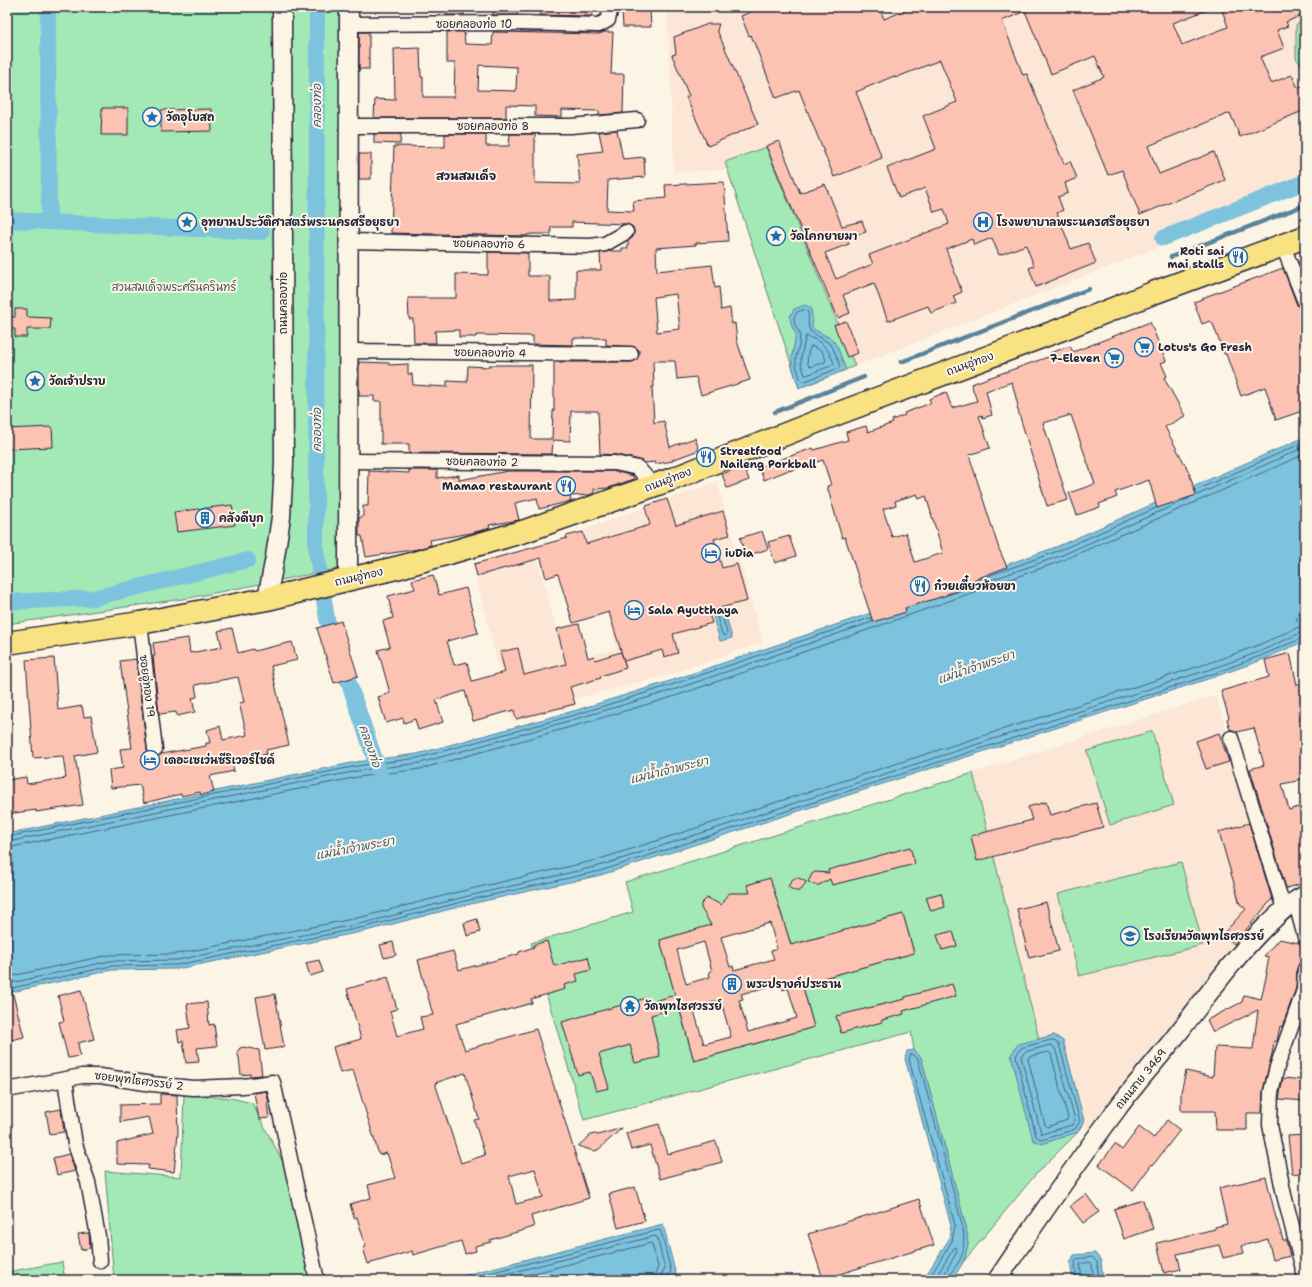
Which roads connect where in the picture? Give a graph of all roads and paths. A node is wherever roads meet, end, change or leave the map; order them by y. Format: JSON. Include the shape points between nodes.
{"nodes":[{"id":1,"x":282,"y":7,"type":"edge"},
{"id":2,"x":611,"y":7,"type":"edge"},
{"id":3,"x":349,"y":16,"type":"edge"},
{"id":4,"x":637,"y":120,"type":"dead end"},
{"id":5,"x":349,"y":126,"type":"junction"},
{"id":6,"x":626,"y":232,"type":"dead end"},
{"id":7,"x":1305,"y":238,"type":"edge"},
{"id":8,"x":348,"y":241,"type":"junction"},
{"id":9,"x":1283,"y":246,"type":"junction"},
{"id":10,"x":1305,"y":302,"type":"edge"},
{"id":11,"x":348,"y":351,"type":"junction"},
{"id":12,"x":631,"y":354,"type":"dead end"},
{"id":13,"x":348,"y":461,"type":"junction"},
{"id":14,"x":653,"y":486,"type":"junction"},
{"id":15,"x":343,"y":580,"type":"junction"},
{"id":16,"x":267,"y":599,"type":"junction"},
{"id":17,"x":140,"y":623,"type":"junction"},
{"id":18,"x":7,"y":643,"type":"edge"},
{"id":19,"x":1231,"y":738,"type":"dead end"},
{"id":20,"x":155,"y":749,"type":"dead end"},
{"id":21,"x":1295,"y":901,"type":"edge"},
{"id":22,"x":1305,"y":937,"type":"edge"},
{"id":23,"x":1305,"y":969,"type":"edge"},
{"id":24,"x":65,"y":1080,"type":"junction"},
{"id":25,"x":7,"y":1090,"type":"edge"},
{"id":26,"x":100,"y":1261,"type":"dead end"},
{"id":27,"x":1305,"y":1277,"type":"edge"},
{"id":28,"x":317,"y":1280,"type":"edge"},
{"id":29,"x":997,"y":1280,"type":"edge"}],
"edges":[{"from":1,"to":16,"type":"street","name":"ถนนคลองท่อ","via":[[284,464],[275,557]]},
{"from":2,"to":3,"type":"street","name":"ซอยคลองท่อ 10","via":[[608,20],[599,25]]},
{"from":3,"to":5,"type":"street"},
{"from":4,"to":5,"type":"street","name":"ซอยคลองท่อ 8","via":[[571,126]]},
{"from":5,"to":8,"type":"street"},
{"from":6,"to":8,"type":"street","name":"ซอยคลองท่อ 6","via":[[605,244],[591,246]]},
{"from":7,"to":9,"type":"main road","name":"ถนนอู่ทอง"},
{"from":8,"to":11,"type":"street"},
{"from":9,"to":10,"type":"street"},
{"from":9,"to":14,"type":"main road","name":"ถนนอู่ทอง","via":[[819,420]]},
{"from":11,"to":12,"type":"street","name":"ซอยคลองท่อ 4"},
{"from":11,"to":13,"type":"street"},
{"from":13,"to":14,"type":"street","name":"ซอยคลองท่อ 2","via":[[615,463],[638,468]]},
{"from":13,"to":15,"type":"street"},
{"from":14,"to":15,"type":"main road","name":"ถนนอู่ทอง","via":[[525,530],[400,567]]},
{"from":15,"to":16,"type":"main road","name":"ถนนอู่ทอง"},
{"from":16,"to":17,"type":"main road","name":"ถนนอู่ทอง"},
{"from":17,"to":18,"type":"main road","name":"ถนนอู่ทอง"},
{"from":17,"to":20,"type":"street","name":"ซอยอู่ทอง 19"},
{"from":19,"to":21,"type":"street"},
{"from":21,"to":22,"type":"street"},
{"from":21,"to":29,"type":"street","name":"ถนนสาย 3469","via":[[1251,942],[1117,1109]]},
{"from":23,"to":27,"type":"street","via":[[1304,990],[1270,1092],[1270,1125],[1284,1195]]},
{"from":24,"to":25,"type":"street","name":"ซอยพุทไธศวรรย์ 2"},
{"from":24,"to":26,"type":"street","via":[[75,1144],[88,1182]]},
{"from":24,"to":28,"type":"street","name":"ซอยพุทไธศวรรย์ 2","via":[[82,1076],[100,1076],[193,1088],[273,1082]]}]}
